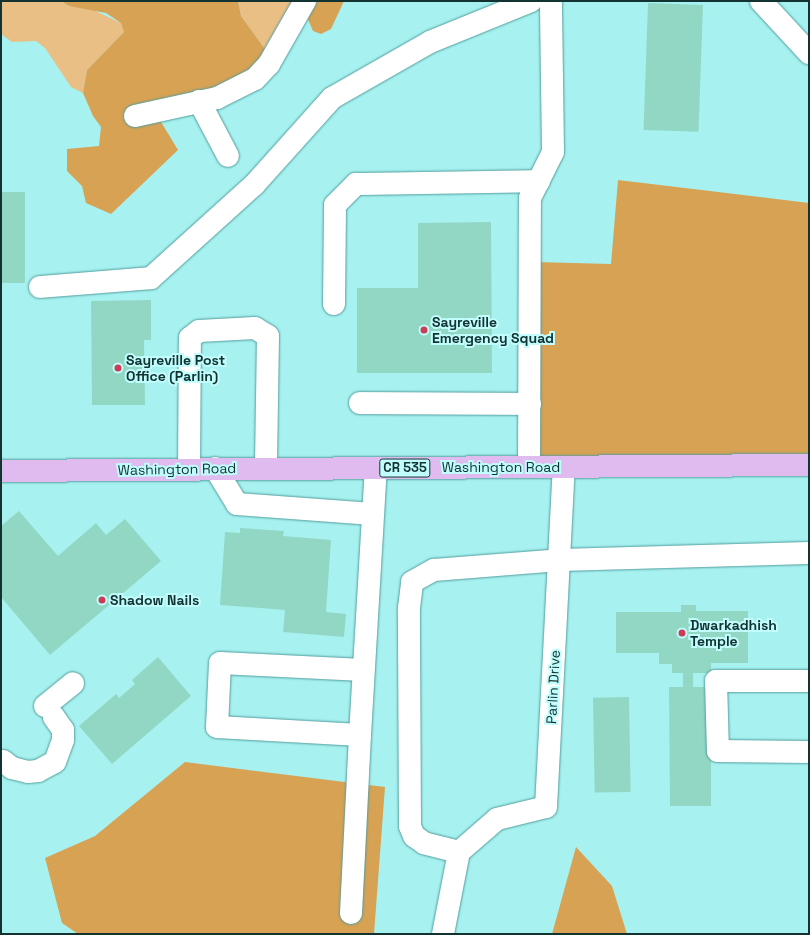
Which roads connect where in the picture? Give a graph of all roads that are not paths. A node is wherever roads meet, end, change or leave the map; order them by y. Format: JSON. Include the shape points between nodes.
{"nodes":[{"id":1,"x":305,"y":1,"type":"edge"},
{"id":2,"x":531,"y":1,"type":"edge"},
{"id":3,"x":551,"y":1,"type":"edge"},
{"id":4,"x":761,"y":1,"type":"edge"},
{"id":5,"x":809,"y":53,"type":"edge"},
{"id":6,"x":199,"y":101,"type":"junction"},
{"id":7,"x":135,"y":116,"type":"dead end"},
{"id":8,"x":228,"y":156,"type":"dead end"},
{"id":9,"x":539,"y":181,"type":"junction"},
{"id":10,"x":40,"y":287,"type":"dead end"},
{"id":11,"x":334,"y":304,"type":"dead end"},
{"id":12,"x":360,"y":403,"type":"dead end"},
{"id":13,"x":530,"y":404,"type":"junction"},
{"id":14,"x":809,"y":465,"type":"edge"},
{"id":15,"x":266,"y":467,"type":"junction"},
{"id":16,"x":529,"y":467,"type":"junction"},
{"id":17,"x":564,"y":467,"type":"junction"},
{"id":18,"x":215,"y":468,"type":"junction"},
{"id":19,"x":376,"y":468,"type":"junction"},
{"id":20,"x":189,"y":469,"type":"junction"},
{"id":21,"x":1,"y":471,"type":"edge"},
{"id":22,"x":373,"y":514,"type":"junction"},
{"id":23,"x":809,"y":553,"type":"edge"},
{"id":24,"x":560,"y":560,"type":"junction"},
{"id":25,"x":363,"y":670,"type":"junction"},
{"id":26,"x":809,"y":681,"type":"edge"},
{"id":27,"x":73,"y":683,"type":"dead end"},
{"id":28,"x":360,"y":735,"type":"junction"},
{"id":29,"x":809,"y":752,"type":"edge"},
{"id":30,"x":3,"y":761,"type":"dead end"},
{"id":31,"x":459,"y":852,"type":"junction"},
{"id":32,"x":351,"y":914,"type":"dead end"},
{"id":33,"x":443,"y":934,"type":"edge"}],
"edges":[{"from":1,"to":6,"type":"street","via":[[269,64],[254,79],[217,98]]},
{"from":2,"to":10,"type":"street","via":[[430,42],[332,98],[254,185],[152,278]]},
{"from":3,"to":9,"type":"street","via":[[552,152]]},
{"from":4,"to":5,"type":"street"},
{"from":6,"to":7,"type":"street"},
{"from":6,"to":8,"type":"street"},
{"from":9,"to":11,"type":"street","via":[[356,184],[335,205]]},
{"from":9,"to":13,"type":"street","via":[[530,198]]},
{"from":12,"to":13,"type":"street"},
{"from":13,"to":16,"type":"street"},
{"from":14,"to":17,"type":"main road","name":"Washington Road","number":"CR 535"},
{"from":15,"to":18,"type":"main road","name":"Washington Road","number":"CR 535"},
{"from":15,"to":19,"type":"main road","name":"Washington Road","number":"CR 535"},
{"from":15,"to":20,"type":"street","via":[[268,336],[256,328],[199,330],[190,338]]},
{"from":16,"to":17,"type":"main road","name":"Washington Road","number":"CR 535"},
{"from":16,"to":19,"type":"main road","name":"Washington Road","number":"CR 535"},
{"from":17,"to":24,"type":"street","name":"Parlin Drive"},
{"from":18,"to":20,"type":"main road","name":"Washington Road","number":"CR 535"},
{"from":18,"to":22,"type":"street","via":[[237,504]]},
{"from":19,"to":22,"type":"street"},
{"from":20,"to":21,"type":"main road","name":"Washington Road","number":"CR 535"},
{"from":22,"to":25,"type":"street"},
{"from":23,"to":24,"type":"street"},
{"from":24,"to":31,"type":"street","name":"Parlin Drive","via":[[546,806],[497,819]]},
{"from":24,"to":31,"type":"street","via":[[434,570],[412,582],[408,608],[410,826],[414,836],[424,843]]},
{"from":25,"to":28,"type":"street"},
{"from":25,"to":28,"type":"street","via":[[220,663],[217,727]]},
{"from":26,"to":29,"type":"street","via":[[716,681],[718,751]]},
{"from":27,"to":30,"type":"street","via":[[50,711],[62,730],[63,740],[55,762],[38,771],[28,772],[12,768]]},
{"from":28,"to":32,"type":"street"},
{"from":31,"to":33,"type":"street"}]}
